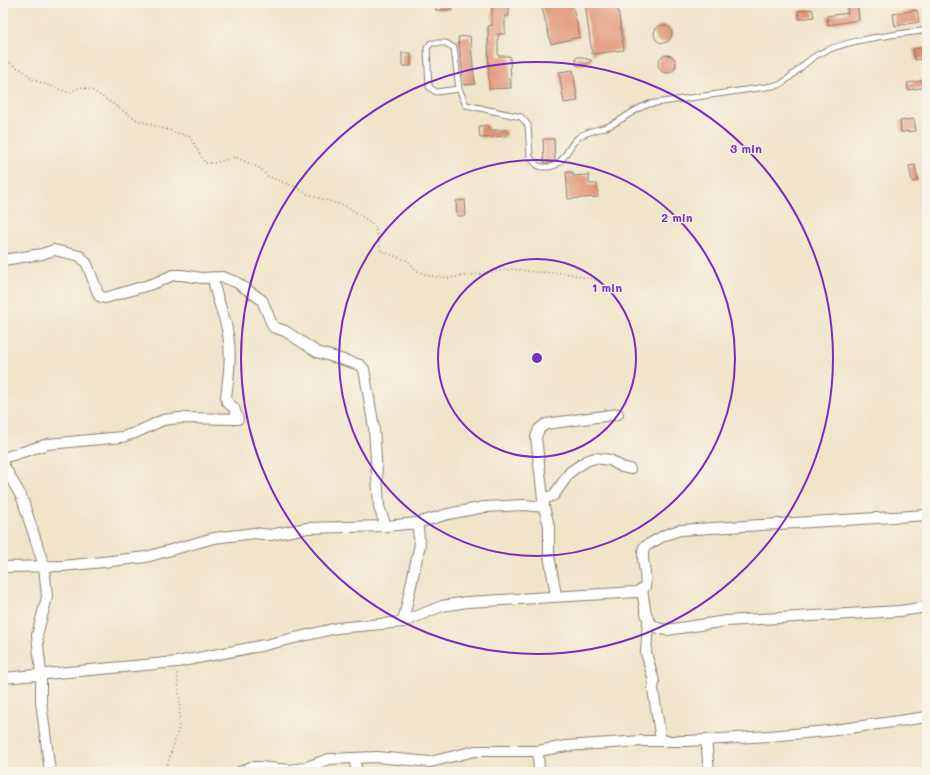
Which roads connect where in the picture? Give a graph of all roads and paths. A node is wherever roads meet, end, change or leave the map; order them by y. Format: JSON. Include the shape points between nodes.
{"nodes":[{"id":1,"x":927,"y":30,"type":"edge"},
{"id":2,"x":3,"y":59,"type":"edge"},
{"id":3,"x":460,"y":89,"type":"junction"},
{"id":4,"x":3,"y":260,"type":"edge"},
{"id":5,"x":213,"y":278,"type":"junction"},
{"id":6,"x":608,"y":287,"type":"dead end"},
{"id":7,"x":618,"y":414,"type":"dead end"},
{"id":8,"x":3,"y":458,"type":"edge"},
{"id":9,"x":3,"y":464,"type":"edge"},
{"id":10,"x":630,"y":469,"type":"dead end"},
{"id":11,"x":544,"y":503,"type":"junction"},
{"id":12,"x":927,"y":514,"type":"edge"},
{"id":13,"x":417,"y":523,"type":"junction"},
{"id":14,"x":386,"y":526,"type":"junction"},
{"id":15,"x":3,"y":566,"type":"edge"},
{"id":16,"x":44,"y":566,"type":"junction"},
{"id":17,"x":642,"y":590,"type":"junction"},
{"id":18,"x":556,"y":595,"type":"junction"},
{"id":19,"x":927,"y":607,"type":"edge"},
{"id":20,"x":648,"y":621,"type":"junction"},
{"id":21,"x":403,"y":622,"type":"junction"},
{"id":22,"x":177,"y":662,"type":"junction"},
{"id":23,"x":41,"y":674,"type":"junction"},
{"id":24,"x":3,"y":678,"type":"edge"},
{"id":25,"x":927,"y":717,"type":"edge"},
{"id":26,"x":706,"y":739,"type":"junction"},
{"id":27,"x":661,"y":740,"type":"junction"},
{"id":28,"x":538,"y":751,"type":"junction"},
{"id":29,"x":354,"y":758,"type":"junction"},
{"id":30,"x":50,"y":772,"type":"edge"},
{"id":31,"x":169,"y":772,"type":"edge"},
{"id":32,"x":240,"y":772,"type":"edge"},
{"id":33,"x":357,"y":772,"type":"edge"},
{"id":34,"x":539,"y":772,"type":"edge"},
{"id":35,"x":709,"y":772,"type":"edge"}],
"edges":[{"from":1,"to":3,"type":"lane","via":[[832,48],[816,55],[779,85],[649,104],[638,108],[611,125],[578,137],[560,163],[552,167],[542,167],[532,160],[526,121],[521,117],[466,105]]},
{"from":2,"to":6,"type":"path","via":[[34,80],[67,92],[80,87],[92,90],[137,120],[190,137],[205,163],[214,164],[235,156],[260,168],[267,176],[307,194],[348,207],[375,226],[382,251],[408,261],[417,271],[430,276],[449,278],[513,269],[565,273],[596,280]]},
{"from":3,"to":3,"type":"lane","via":[[454,48],[446,43],[431,42],[427,48],[428,87],[436,92]]},
{"from":4,"to":5,"type":"street","via":[[54,250],[80,256],[87,264],[99,296],[105,298],[173,275]]},
{"from":5,"to":8,"type":"street","via":[[227,330],[230,364],[226,397],[238,419],[163,420],[122,437],[48,444]]},
{"from":5,"to":14,"type":"street","via":[[222,277],[236,282],[262,300],[273,327],[285,331],[317,352],[352,362],[364,369],[374,428],[379,506]]},
{"from":7,"to":11,"type":"street","via":[[546,424],[539,429],[536,437]]},
{"from":9,"to":16,"type":"street","via":[[22,498]]},
{"from":10,"to":11,"type":"street","via":[[610,460],[595,458],[586,461],[570,472],[554,495]]},
{"from":11,"to":13,"type":"street","via":[[484,507]]},
{"from":11,"to":18,"type":"street"},
{"from":12,"to":17,"type":"street","via":[[680,530],[644,547],[646,582]]},
{"from":13,"to":14,"type":"street"},
{"from":13,"to":21,"type":"street","via":[[420,544]]},
{"from":14,"to":16,"type":"street","via":[[307,528],[270,535],[254,533],[214,538],[146,557],[79,565]]},
{"from":15,"to":16,"type":"street"},
{"from":16,"to":23,"type":"street","via":[[47,596],[37,635]]},
{"from":17,"to":18,"type":"street"},
{"from":17,"to":20,"type":"street"},
{"from":18,"to":21,"type":"street","via":[[442,606]]},
{"from":19,"to":20,"type":"street","via":[[726,622],[667,630],[658,630]]},
{"from":20,"to":27,"type":"street","via":[[646,652],[654,681]]},
{"from":21,"to":22,"type":"street","via":[[337,628]]},
{"from":22,"to":23,"type":"street"},
{"from":22,"to":31,"type":"path","via":[[179,728],[167,766]]},
{"from":23,"to":24,"type":"street"},
{"from":23,"to":30,"type":"street","via":[[41,702]]},
{"from":25,"to":26,"type":"street","via":[[828,730]]},
{"from":26,"to":27,"type":"street"},
{"from":26,"to":35,"type":"street"},
{"from":27,"to":28,"type":"street","via":[[566,746]]},
{"from":28,"to":29,"type":"street","via":[[475,751],[430,762],[377,757]]},
{"from":28,"to":34,"type":"street"},
{"from":29,"to":32,"type":"street","via":[[329,758],[304,768],[290,770],[252,767]]},
{"from":29,"to":33,"type":"street"}]}
